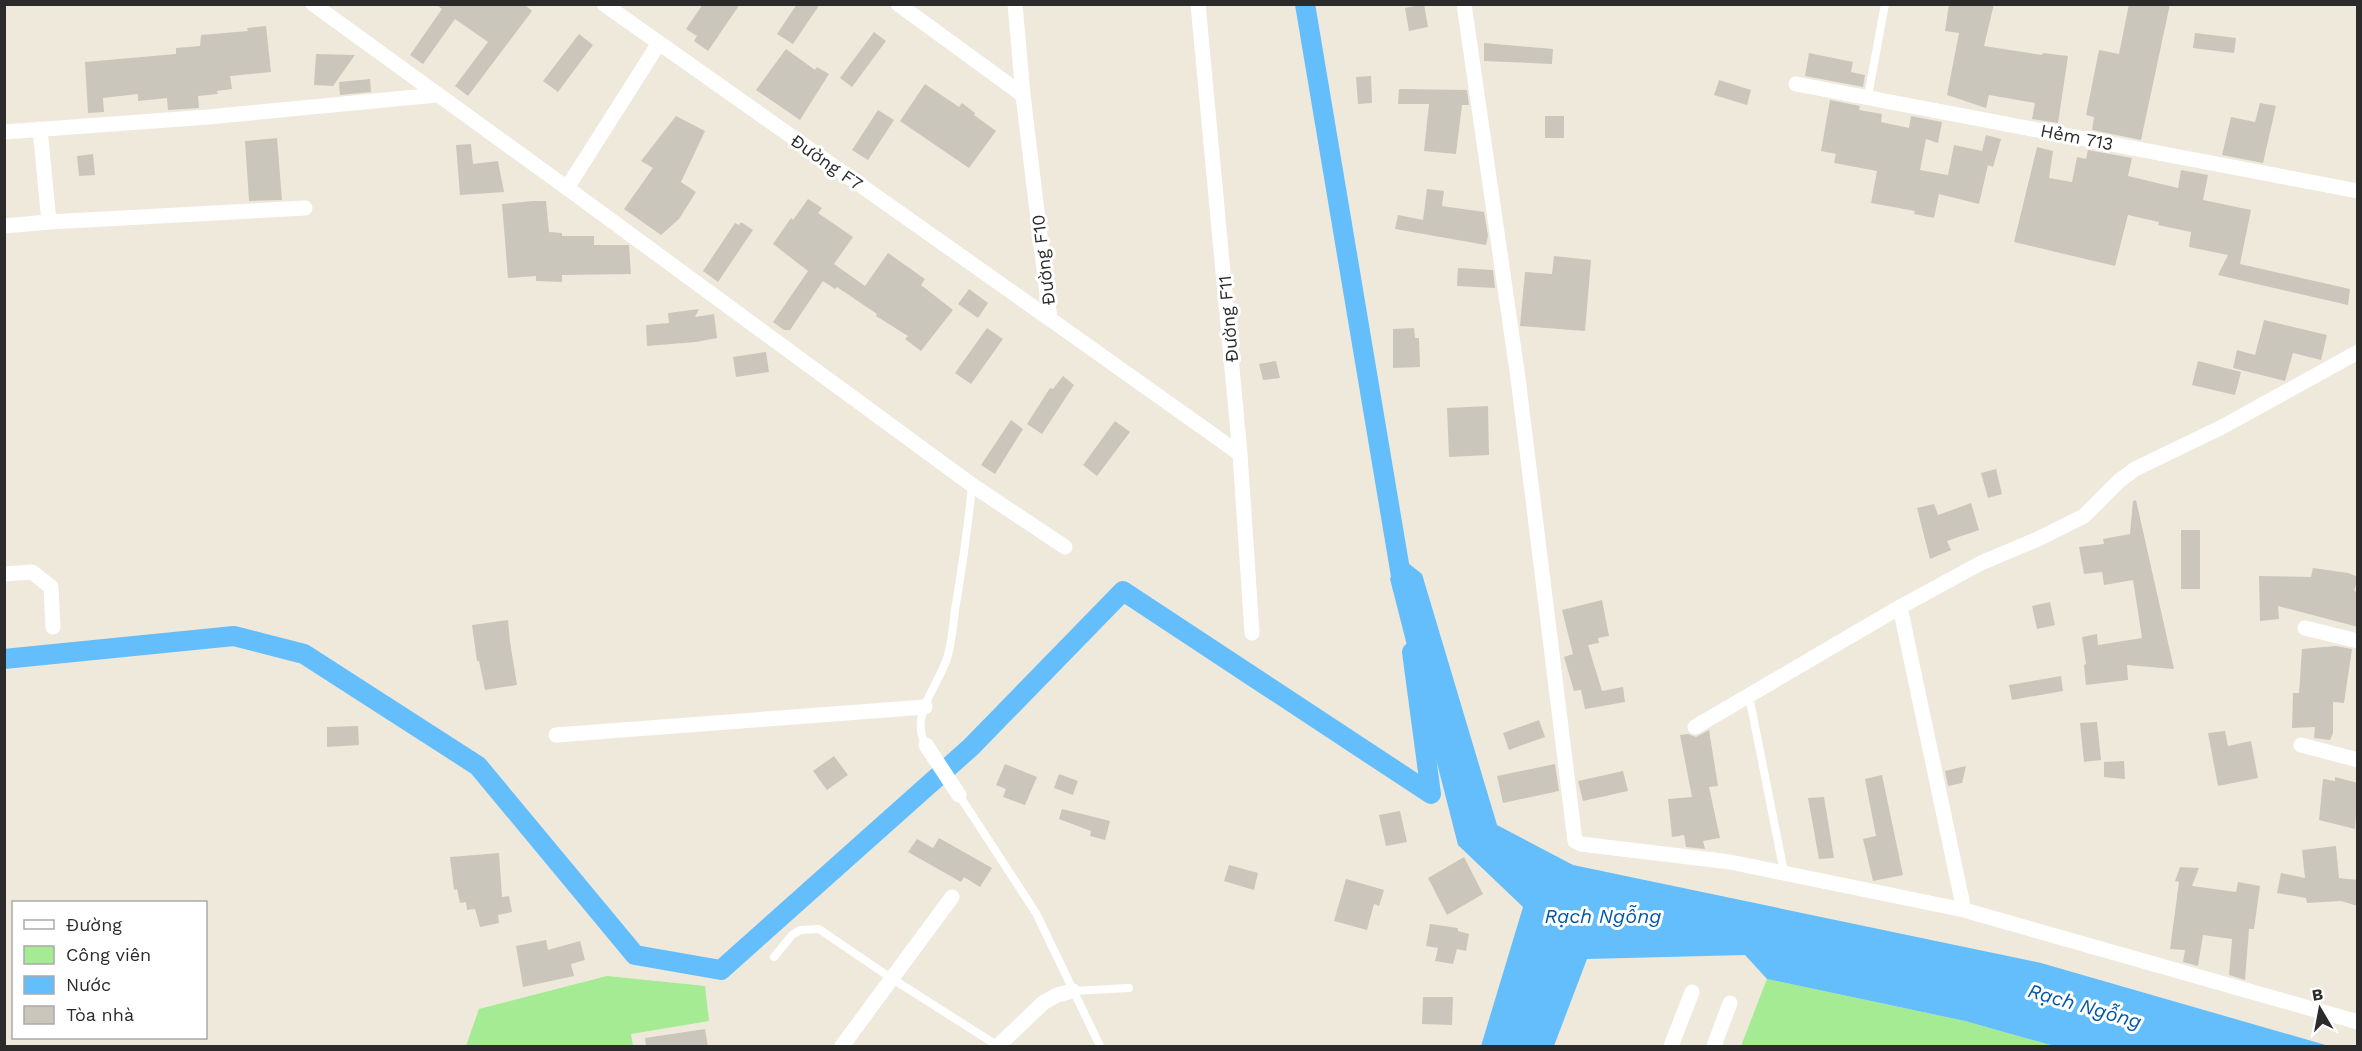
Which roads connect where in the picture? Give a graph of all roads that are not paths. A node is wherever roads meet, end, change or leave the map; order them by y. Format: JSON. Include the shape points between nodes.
{"nodes":[{"id":1,"x":313,"y":4,"type":"edge"},
{"id":2,"x":604,"y":4,"type":"edge"},
{"id":3,"x":898,"y":4,"type":"edge"},
{"id":4,"x":1015,"y":4,"type":"edge"},
{"id":5,"x":1198,"y":4,"type":"edge"},
{"id":6,"x":1464,"y":4,"type":"edge"},
{"id":7,"x":1885,"y":4,"type":"edge"},
{"id":8,"x":658,"y":43,"type":"junction"},
{"id":9,"x":1796,"y":84,"type":"dead end"},
{"id":10,"x":1023,"y":94,"type":"junction"},
{"id":11,"x":437,"y":95,"type":"junction"},
{"id":12,"x":1868,"y":96,"type":"junction"},
{"id":13,"x":40,"y":129,"type":"junction"},
{"id":14,"x":4,"y":132,"type":"edge"},
{"id":15,"x":567,"y":188,"type":"junction"},
{"id":16,"x":2358,"y":191,"type":"edge"},
{"id":17,"x":305,"y":208,"type":"dead end"},
{"id":18,"x":49,"y":222,"type":"junction"},
{"id":19,"x":4,"y":226,"type":"edge"},
{"id":20,"x":1050,"y":319,"type":"junction"},
{"id":21,"x":2358,"y":352,"type":"edge"},
{"id":22,"x":1240,"y":454,"type":"junction"},
{"id":23,"x":972,"y":485,"type":"junction"},
{"id":24,"x":1065,"y":547,"type":"dead end"},
{"id":25,"x":4,"y":574,"type":"edge"},
{"id":26,"x":1900,"y":607,"type":"junction"},
{"id":27,"x":53,"y":627,"type":"dead end"},
{"id":28,"x":2305,"y":628,"type":"dead end"},
{"id":29,"x":1252,"y":633,"type":"dead end"},
{"id":30,"x":2358,"y":641,"type":"edge"},
{"id":31,"x":1749,"y":696,"type":"junction"},
{"id":32,"x":925,"y":707,"type":"junction"},
{"id":33,"x":1695,"y":727,"type":"dead end"},
{"id":34,"x":556,"y":735,"type":"dead end"},
{"id":35,"x":926,"y":745,"type":"joint"},
{"id":36,"x":2301,"y":746,"type":"dead end"},
{"id":37,"x":2358,"y":760,"type":"edge"},
{"id":38,"x":959,"y":795,"type":"joint"},
{"id":39,"x":1784,"y":872,"type":"junction"},
{"id":40,"x":952,"y":897,"type":"dead end"},
{"id":41,"x":1964,"y":910,"type":"junction"},
{"id":42,"x":774,"y":957,"type":"dead end"},
{"id":43,"x":891,"y":978,"type":"junction"},
{"id":44,"x":1129,"y":988,"type":"dead end"},
{"id":45,"x":1073,"y":992,"type":"junction"},
{"id":46,"x":1692,"y":992,"type":"dead end"},
{"id":47,"x":1730,"y":1003,"type":"dead end"},
{"id":48,"x":2358,"y":1022,"type":"edge"},
{"id":49,"x":998,"y":1046,"type":"edge"},
{"id":50,"x":842,"y":1047,"type":"edge"},
{"id":51,"x":1100,"y":1047,"type":"edge"},
{"id":52,"x":1671,"y":1047,"type":"edge"},
{"id":53,"x":1714,"y":1047,"type":"edge"}],
"edges":[{"from":1,"to":11,"type":"street"},
{"from":2,"to":8,"type":"street","name":"Đường F7"},
{"from":3,"to":10,"type":"street"},
{"from":4,"to":10,"type":"street","name":"Đường F10"},
{"from":5,"to":22,"type":"street","name":"Đường F11"},
{"from":6,"to":39,"type":"street","via":[[1518,378],[1575,841]]},
{"from":7,"to":12,"type":"lane"},
{"from":8,"to":15,"type":"street"},
{"from":8,"to":20,"type":"street","name":"Đường F7"},
{"from":9,"to":12,"type":"street","name":"Hẻm 713"},
{"from":10,"to":20,"type":"street","name":"Đường F10"},
{"from":11,"to":13,"type":"street"},
{"from":11,"to":15,"type":"street"},
{"from":12,"to":16,"type":"street","name":"Hẻm 713"},
{"from":13,"to":14,"type":"street"},
{"from":13,"to":18,"type":"street"},
{"from":15,"to":23,"type":"street"},
{"from":17,"to":18,"type":"street"},
{"from":18,"to":19,"type":"street"},
{"from":20,"to":22,"type":"street","name":"Đường F10"},
{"from":21,"to":26,"type":"street","via":[[2222,427],[2135,469],[2084,516],[1981,563]]},
{"from":22,"to":29,"type":"street","name":"Đường F11"},
{"from":23,"to":24,"type":"street"},
{"from":23,"to":32,"type":"lane","via":[[948,656]]},
{"from":25,"to":27,"type":"street","via":[[32,572],[51,587]]},
{"from":26,"to":31,"type":"street"},
{"from":26,"to":41,"type":"street"},
{"from":28,"to":30,"type":"street"},
{"from":31,"to":33,"type":"street"},
{"from":31,"to":39,"type":"lane"},
{"from":32,"to":34,"type":"street"},
{"from":32,"to":35,"type":"lane","via":[[920,725]]},
{"from":35,"to":38,"type":"street"},
{"from":36,"to":37,"type":"street"},
{"from":38,"to":45,"type":"lane","via":[[1036,913]]},
{"from":39,"to":41,"type":"street"},
{"from":40,"to":43,"type":"street"},
{"from":41,"to":48,"type":"street"},
{"from":42,"to":43,"type":"lane","via":[[800,930],[819,929]]},
{"from":43,"to":49,"type":"lane"},
{"from":43,"to":50,"type":"street"},
{"from":44,"to":45,"type":"lane"},
{"from":45,"to":49,"type":"street","via":[[1043,1003]]},
{"from":45,"to":51,"type":"lane"},
{"from":46,"to":52,"type":"street"},
{"from":47,"to":53,"type":"street"}]}
